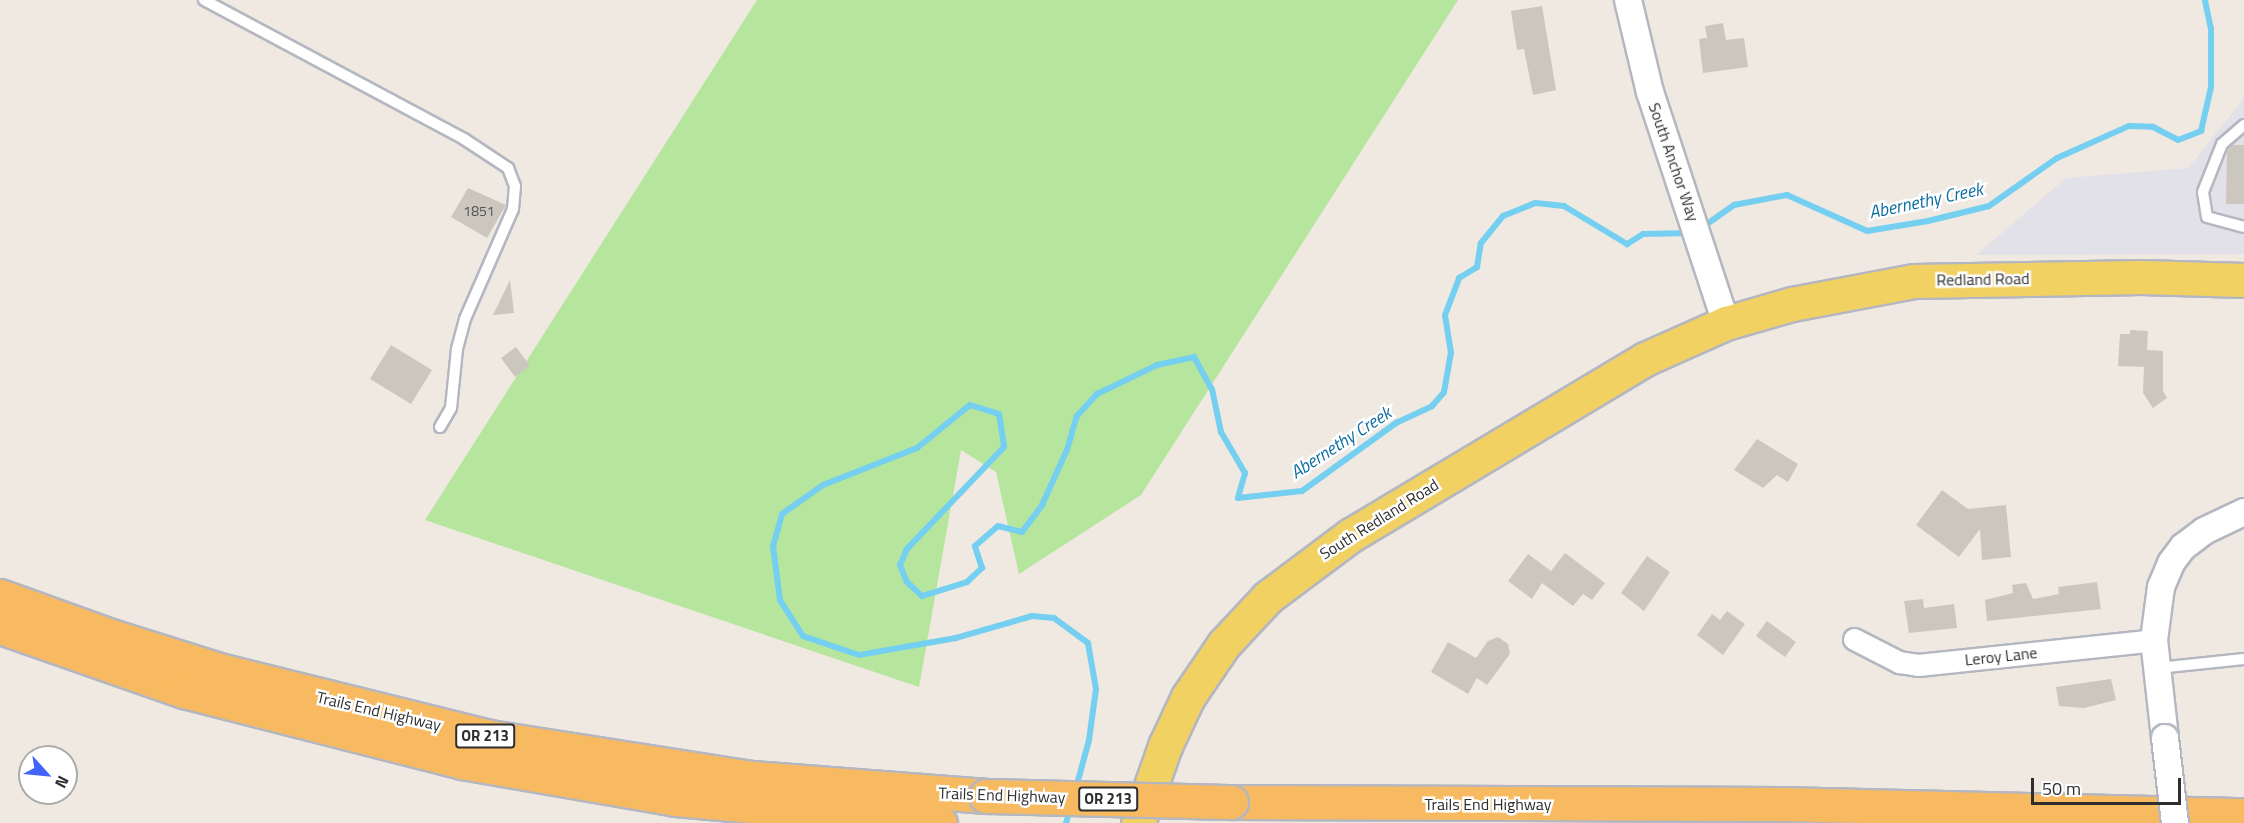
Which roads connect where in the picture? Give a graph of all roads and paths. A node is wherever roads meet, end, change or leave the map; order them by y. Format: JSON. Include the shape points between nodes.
{"nodes":[{"id":1,"x":204,"y":0,"type":"edge"},
{"id":2,"x":1628,"y":0,"type":"edge"},
{"id":3,"x":2244,"y":125,"type":"edge"},
{"id":4,"x":2244,"y":227,"type":"edge"},
{"id":5,"x":2244,"y":280,"type":"edge"},
{"id":6,"x":1726,"y":323,"type":"junction"},
{"id":7,"x":440,"y":427,"type":"dead end"},
{"id":8,"x":2244,"y":512,"type":"edge"},
{"id":9,"x":0,"y":596,"type":"edge"},
{"id":10,"x":0,"y":627,"type":"edge"},
{"id":11,"x":1854,"y":639,"type":"dead end"},
{"id":12,"x":2154,"y":640,"type":"junction"},
{"id":13,"x":2244,"y":659,"type":"edge"},
{"id":14,"x":2157,"y":669,"type":"junction"},
{"id":15,"x":2244,"y":815,"type":"edge"},
{"id":16,"x":940,"y":823,"type":"edge"},
{"id":17,"x":1138,"y":823,"type":"edge"},
{"id":18,"x":2175,"y":823,"type":"edge"}],
"edges":[{"from":1,"to":7,"type":"lane","via":[[443,127],[508,168],[515,186],[513,209],[465,319],[457,349],[451,408]]},
{"from":2,"to":6,"type":"street","name":"South Anchor Way","via":[[1650,92]]},
{"from":3,"to":4,"type":"lane","via":[[2222,144],[2203,192],[2207,217]]},
{"from":5,"to":6,"type":"main road","name":"Redland Road","via":[[2140,277],[1914,281],[1811,299]]},
{"from":6,"to":17,"type":"main road","name":"South Redland Road","via":[[1645,359],[1578,397],[1351,535],[1283,584],[1236,629],[1188,697],[1165,746]]},
{"from":8,"to":12,"type":"street","via":[[2204,531],[2171,562],[2157,599]]},
{"from":9,"to":15,"type":"highway","name":"Trails End Highway","number":"OR 213","bridge":true,"via":[[223,671],[490,737],[753,778],[986,796],[1231,802],[1781,804]]},
{"from":10,"to":16,"type":"highway","name":"Trails End Highway","number":"OR 213","via":[[184,691],[462,762],[676,798],[851,818]]},
{"from":11,"to":12,"type":"street","name":"Leroy Lane","via":[[1878,653],[1918,665]]},
{"from":12,"to":14,"type":"street"},
{"from":13,"to":14,"type":"lane"},
{"from":14,"to":18,"type":"street","bridge":true}]}
